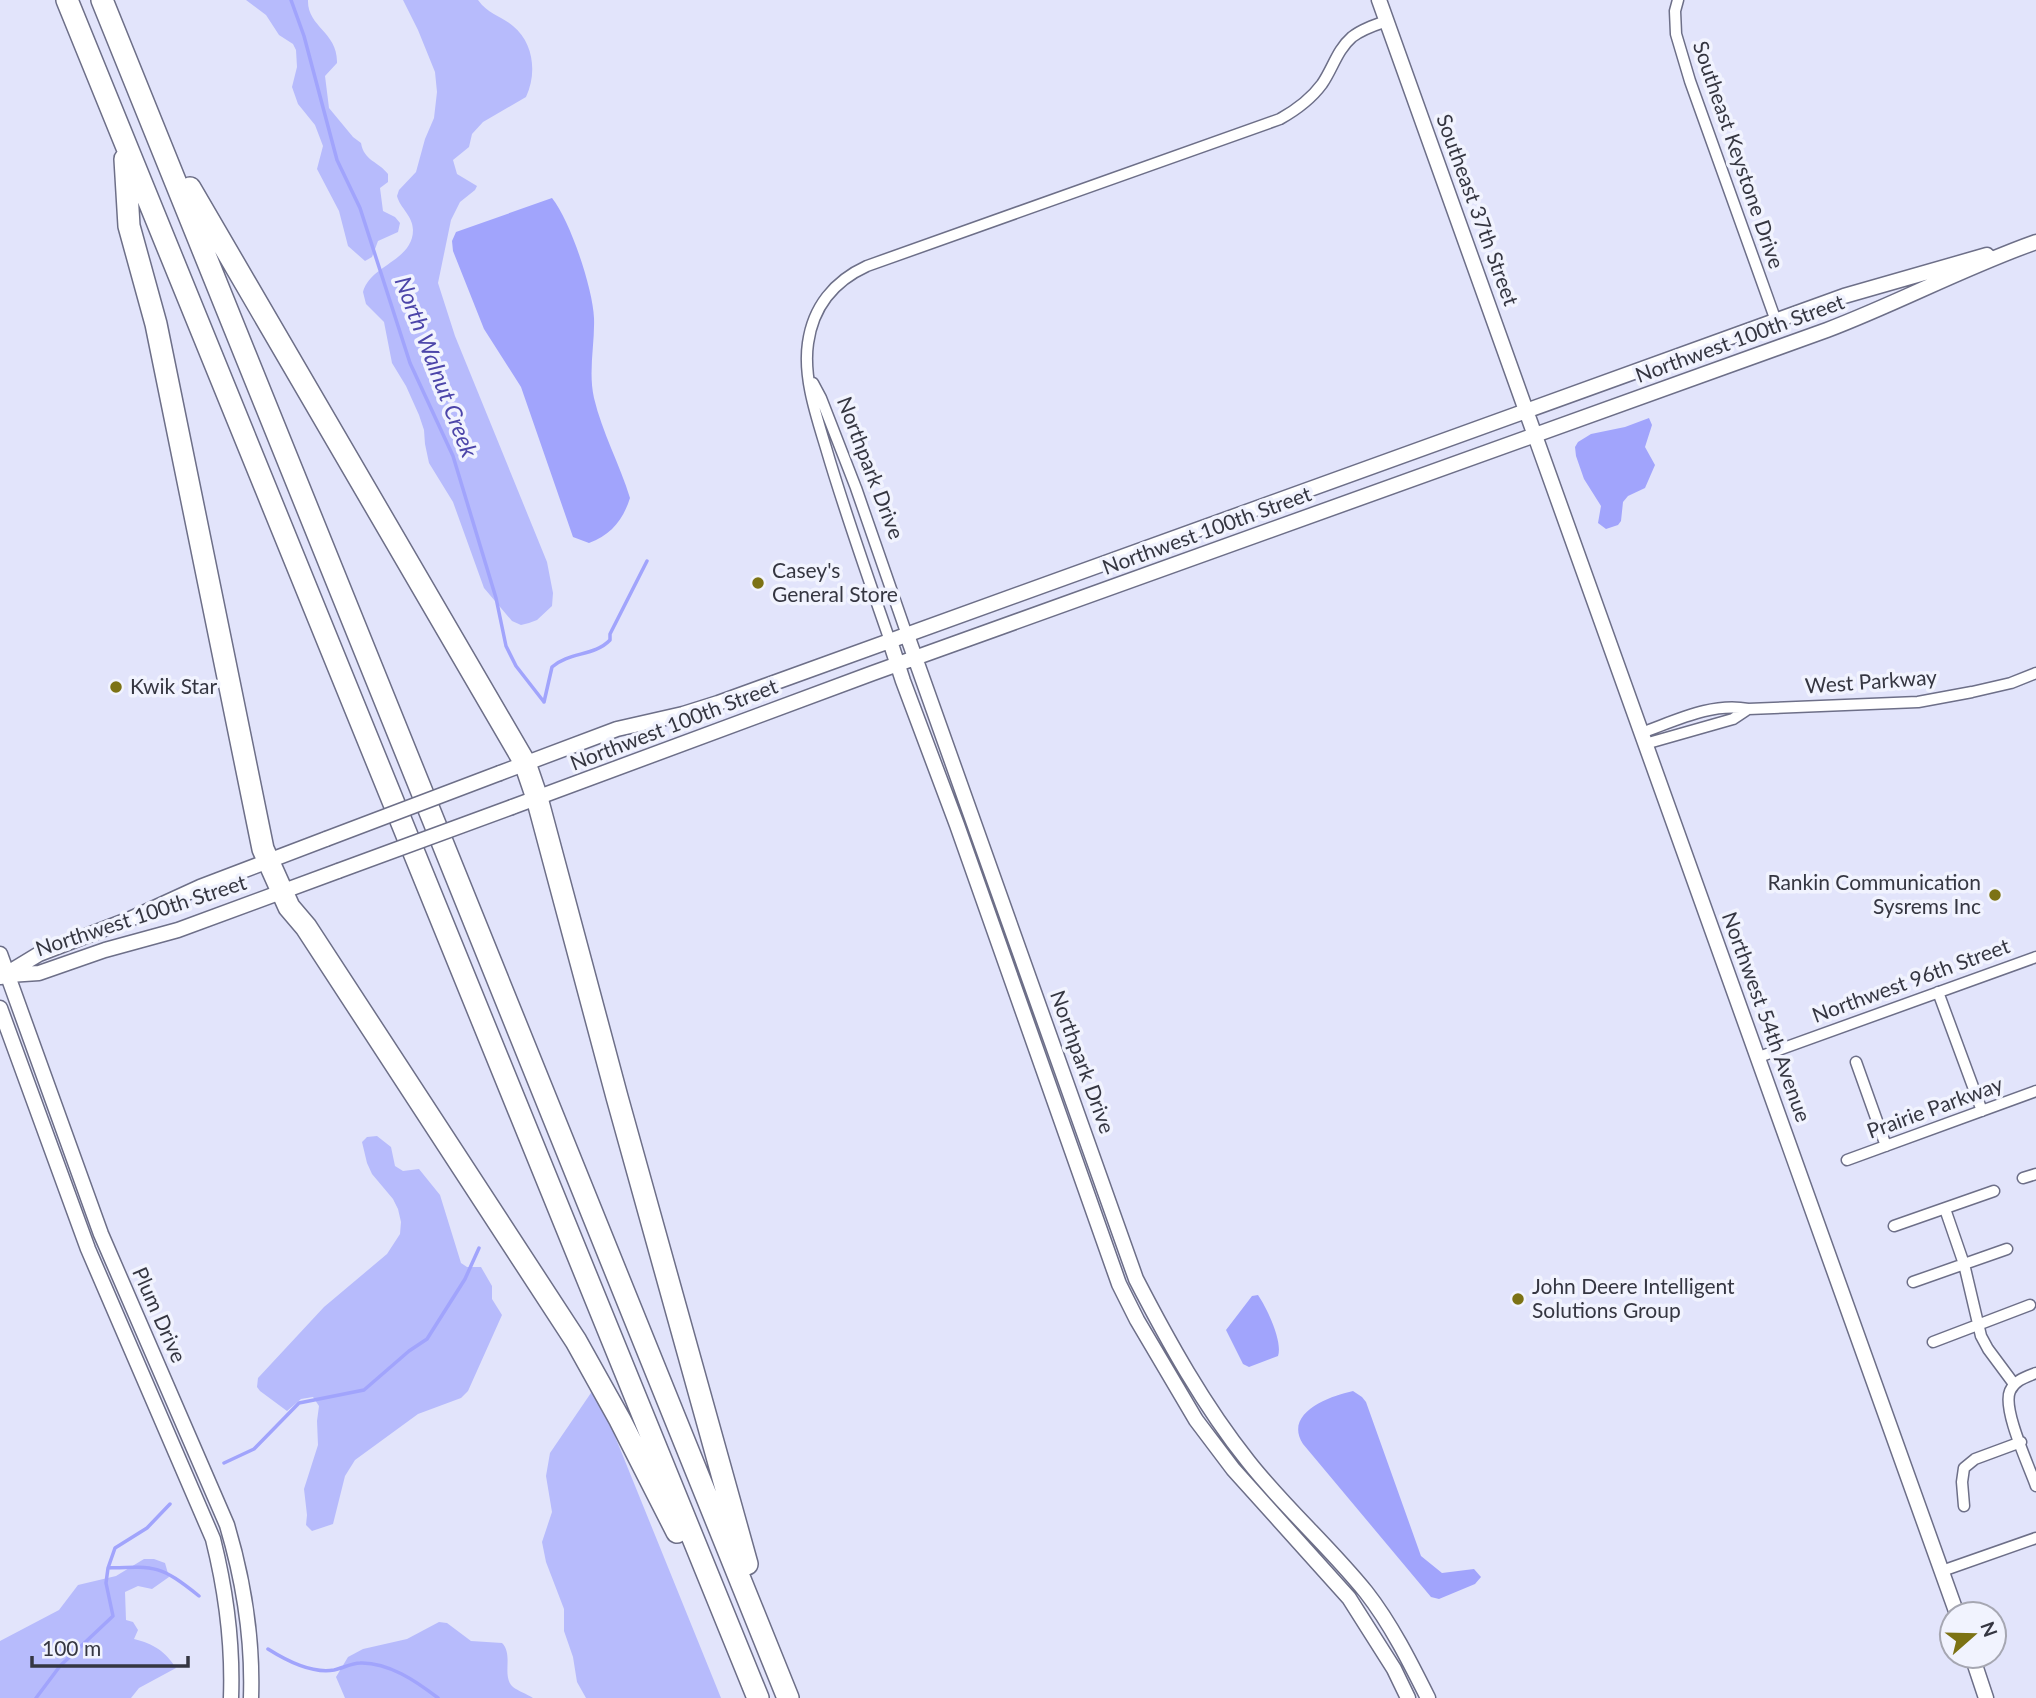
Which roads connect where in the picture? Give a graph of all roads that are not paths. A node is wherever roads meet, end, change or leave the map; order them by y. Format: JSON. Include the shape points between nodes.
{"nodes":[{"id":1,"x":67,"y":0,"type":"edge"},
{"id":2,"x":102,"y":0,"type":"edge"},
{"id":3,"x":1379,"y":0,"type":"edge"},
{"id":4,"x":1678,"y":0,"type":"edge"},
{"id":5,"x":1387,"y":21,"type":"junction"},
{"id":6,"x":152,"y":122,"type":"junction"},
{"id":7,"x":124,"y":140,"type":"junction"},
{"id":8,"x":2036,"y":242,"type":"edge"},
{"id":9,"x":2005,"y":253,"type":"junction"},
{"id":10,"x":1776,"y":321,"type":"junction"},
{"id":11,"x":810,"y":378,"type":"junction"},
{"id":12,"x":1526,"y":411,"type":"junction"},
{"id":13,"x":1535,"y":434,"type":"junction"},
{"id":14,"x":907,"y":635,"type":"junction"},
{"id":15,"x":890,"y":641,"type":"junction"},
{"id":16,"x":915,"y":659,"type":"junction"},
{"id":17,"x":898,"y":665,"type":"junction"},
{"id":18,"x":2036,"y":673,"type":"edge"},
{"id":19,"x":1643,"y":738,"type":"junction"},
{"id":20,"x":525,"y":763,"type":"junction"},
{"id":21,"x":537,"y":798,"type":"junction"},
{"id":22,"x":269,"y":861,"type":"junction"},
{"id":23,"x":282,"y":891,"type":"junction"},
{"id":24,"x":1005,"y":906,"type":"junction"},
{"id":25,"x":987,"y":911,"type":"junction"},
{"id":26,"x":0,"y":954,"type":"edge"},
{"id":27,"x":2036,"y":957,"type":"edge"},
{"id":28,"x":4,"y":976,"type":"edge"},
{"id":29,"x":1938,"y":992,"type":"junction"},
{"id":30,"x":0,"y":1008,"type":"edge"},
{"id":31,"x":1759,"y":1056,"type":"junction"},
{"id":32,"x":1856,"y":1062,"type":"dead end"},
{"id":33,"x":2036,"y":1091,"type":"edge"},
{"id":34,"x":1982,"y":1111,"type":"junction"},
{"id":35,"x":1886,"y":1146,"type":"junction"},
{"id":36,"x":1847,"y":1160,"type":"dead end"},
{"id":37,"x":2036,"y":1174,"type":"edge"},
{"id":38,"x":2023,"y":1178,"type":"dead end"},
{"id":39,"x":1104,"y":1186,"type":"junction"},
{"id":40,"x":1994,"y":1191,"type":"dead end"},
{"id":41,"x":1086,"y":1192,"type":"junction"},
{"id":42,"x":1945,"y":1209,"type":"junction"},
{"id":43,"x":1894,"y":1226,"type":"dead end"},
{"id":44,"x":2007,"y":1249,"type":"dead end"},
{"id":45,"x":1964,"y":1264,"type":"junction"},
{"id":46,"x":1913,"y":1282,"type":"dead end"},
{"id":47,"x":2030,"y":1305,"type":"dead end"},
{"id":48,"x":1978,"y":1325,"type":"junction"},
{"id":49,"x":1933,"y":1342,"type":"dead end"},
{"id":50,"x":2036,"y":1373,"type":"edge"},
{"id":51,"x":2014,"y":1384,"type":"junction"},
{"id":52,"x":2021,"y":1442,"type":"junction"},
{"id":53,"x":2036,"y":1486,"type":"edge"},
{"id":54,"x":1964,"y":1506,"type":"dead end"},
{"id":55,"x":2036,"y":1538,"type":"edge"},
{"id":56,"x":1942,"y":1571,"type":"junction"},
{"id":57,"x":1952,"y":1600,"type":"edge"},
{"id":58,"x":1409,"y":1659,"type":"junction"},
{"id":59,"x":1394,"y":1669,"type":"junction"},
{"id":60,"x":1977,"y":1670,"type":"edge"},
{"id":61,"x":777,"y":1671,"type":"junction"},
{"id":62,"x":755,"y":1689,"type":"edge"},
{"id":63,"x":231,"y":1698,"type":"edge"},
{"id":64,"x":251,"y":1698,"type":"edge"},
{"id":65,"x":788,"y":1698,"type":"edge"},
{"id":66,"x":1408,"y":1698,"type":"edge"},
{"id":67,"x":1428,"y":1698,"type":"edge"},
{"id":68,"x":1986,"y":1698,"type":"edge"}],
"edges":[{"from":1,"to":7,"type":"highway"},
{"from":2,"to":6,"type":"highway"},
{"from":3,"to":5,"type":"street","name":"Southeast 37th Street"},
{"from":4,"to":10,"type":"street","name":"Southeast Keystone Drive","via":[[1676,34]]},
{"from":5,"to":11,"type":"street","name":"Northpark Drive","via":[[1351,38],[1321,84],[1296,110],[1280,119],[854,272],[833,288],[816,314],[807,344]]},
{"from":5,"to":12,"type":"street","name":"Southeast 37th Street"},
{"from":6,"to":20,"type":"highway"},
{"from":6,"to":61,"type":"highway"},
{"from":7,"to":22,"type":"highway","via":[[130,226],[156,324]]},
{"from":7,"to":62,"type":"highway"},
{"from":8,"to":9,"type":"street","name":"Northwest 100th Street"},
{"from":9,"to":10,"type":"street","name":"Northwest 100th Street","via":[[1844,296]]},
{"from":9,"to":13,"type":"street","name":"Northwest 100th Street","via":[[1874,312]]},
{"from":10,"to":12,"type":"street","name":"Northwest 100th Street"},
{"from":11,"to":14,"type":"street","name":"Northpark Drive","via":[[856,488]]},
{"from":11,"to":15,"type":"street","name":"Northpark Drive","via":[[812,401],[839,494]]},
{"from":12,"to":13,"type":"street","name":"Southeast 37th Street"},
{"from":12,"to":14,"type":"street","name":"Northwest 100th Street"},
{"from":13,"to":16,"type":"street","name":"Northwest 100th Street"},
{"from":13,"to":19,"type":"street","name":"Northwest 54th Avenue"},
{"from":14,"to":15,"type":"street","name":"Northwest 100th Street"},
{"from":14,"to":16,"type":"street","name":"Northpark Drive"},
{"from":15,"to":17,"type":"street","name":"Northpark Drive"},
{"from":15,"to":20,"type":"street","name":"Northwest 100th Street","via":[[704,708],[617,729]]},
{"from":16,"to":17,"type":"street","name":"Northwest 100th Street"},
{"from":16,"to":24,"type":"street","name":"Northpark Drive"},
{"from":17,"to":21,"type":"street","name":"Northwest 100th Street"},
{"from":17,"to":25,"type":"street","name":"Northpark Drive"},
{"from":18,"to":19,"type":"street","name":"West Parkway","via":[[1982,690],[1918,702],[1748,709],[1733,719]]},
{"from":19,"to":31,"type":"street","name":"Northwest 54th Avenue"},
{"from":20,"to":21,"type":"highway"},
{"from":20,"to":22,"type":"street","name":"Northwest 100th Street","bridge":true},
{"from":21,"to":23,"type":"street","name":"Northwest 100th Street","bridge":true},
{"from":21,"to":61,"type":"highway"},
{"from":22,"to":23,"type":"highway"},
{"from":22,"to":28,"type":"street","name":"Northwest 100th Street","via":[[38,954]]},
{"from":23,"to":28,"type":"street","name":"Northwest 100th Street","via":[[39,974]]},
{"from":23,"to":62,"type":"highway","via":[[576,1341]]},
{"from":24,"to":25,"type":"street"},
{"from":24,"to":39,"type":"street","name":"Northpark Drive"},
{"from":25,"to":41,"type":"street","name":"Northpark Drive"},
{"from":26,"to":28,"type":"street","name":"Plum Drive"},
{"from":27,"to":29,"type":"street","name":"Northwest 96th Street"},
{"from":28,"to":64,"type":"street","name":"Plum Drive","via":[[101,1234],[227,1525],[246,1607]]},
{"from":29,"to":31,"type":"street","name":"Northwest 96th Street"},
{"from":29,"to":34,"type":"street"},
{"from":30,"to":63,"type":"street","name":"Plum Drive","via":[[74,1214],[213,1539],[229,1627]]},
{"from":31,"to":56,"type":"street","name":"Northwest 54th Avenue"},
{"from":32,"to":35,"type":"street"},
{"from":33,"to":34,"type":"street","name":"Prairie Parkway"},
{"from":34,"to":35,"type":"street","name":"Prairie Parkway"},
{"from":35,"to":36,"type":"street","name":"Prairie Parkway"},
{"from":37,"to":38,"type":"street"},
{"from":39,"to":41,"type":"street"},
{"from":39,"to":58,"type":"street","name":"Northpark Drive","via":[[1136,1279],[1227,1434],[1366,1593]]},
{"from":40,"to":42,"type":"street"},
{"from":41,"to":59,"type":"street","name":"Northpark Drive","via":[[1119,1284],[1196,1420],[1233,1469],[1349,1598]]},
{"from":42,"to":43,"type":"street"},
{"from":42,"to":45,"type":"street"},
{"from":44,"to":45,"type":"street"},
{"from":45,"to":46,"type":"street"},
{"from":45,"to":48,"type":"street"},
{"from":47,"to":48,"type":"street"},
{"from":48,"to":49,"type":"street"},
{"from":48,"to":51,"type":"street","via":[[1988,1349]]},
{"from":50,"to":51,"type":"street"},
{"from":51,"to":52,"type":"street","via":[[2008,1400]]},
{"from":52,"to":53,"type":"street"},
{"from":52,"to":54,"type":"street","via":[[1975,1459],[1964,1468]]},
{"from":55,"to":56,"type":"street"},
{"from":56,"to":57,"type":"street","name":"Northwest 54th Avenue"},
{"from":58,"to":59,"type":"street"},
{"from":58,"to":67,"type":"street","name":"Northpark Drive"},
{"from":59,"to":66,"type":"street","name":"Northpark Drive"},
{"from":60,"to":68,"type":"street"},
{"from":61,"to":65,"type":"highway"}]}
